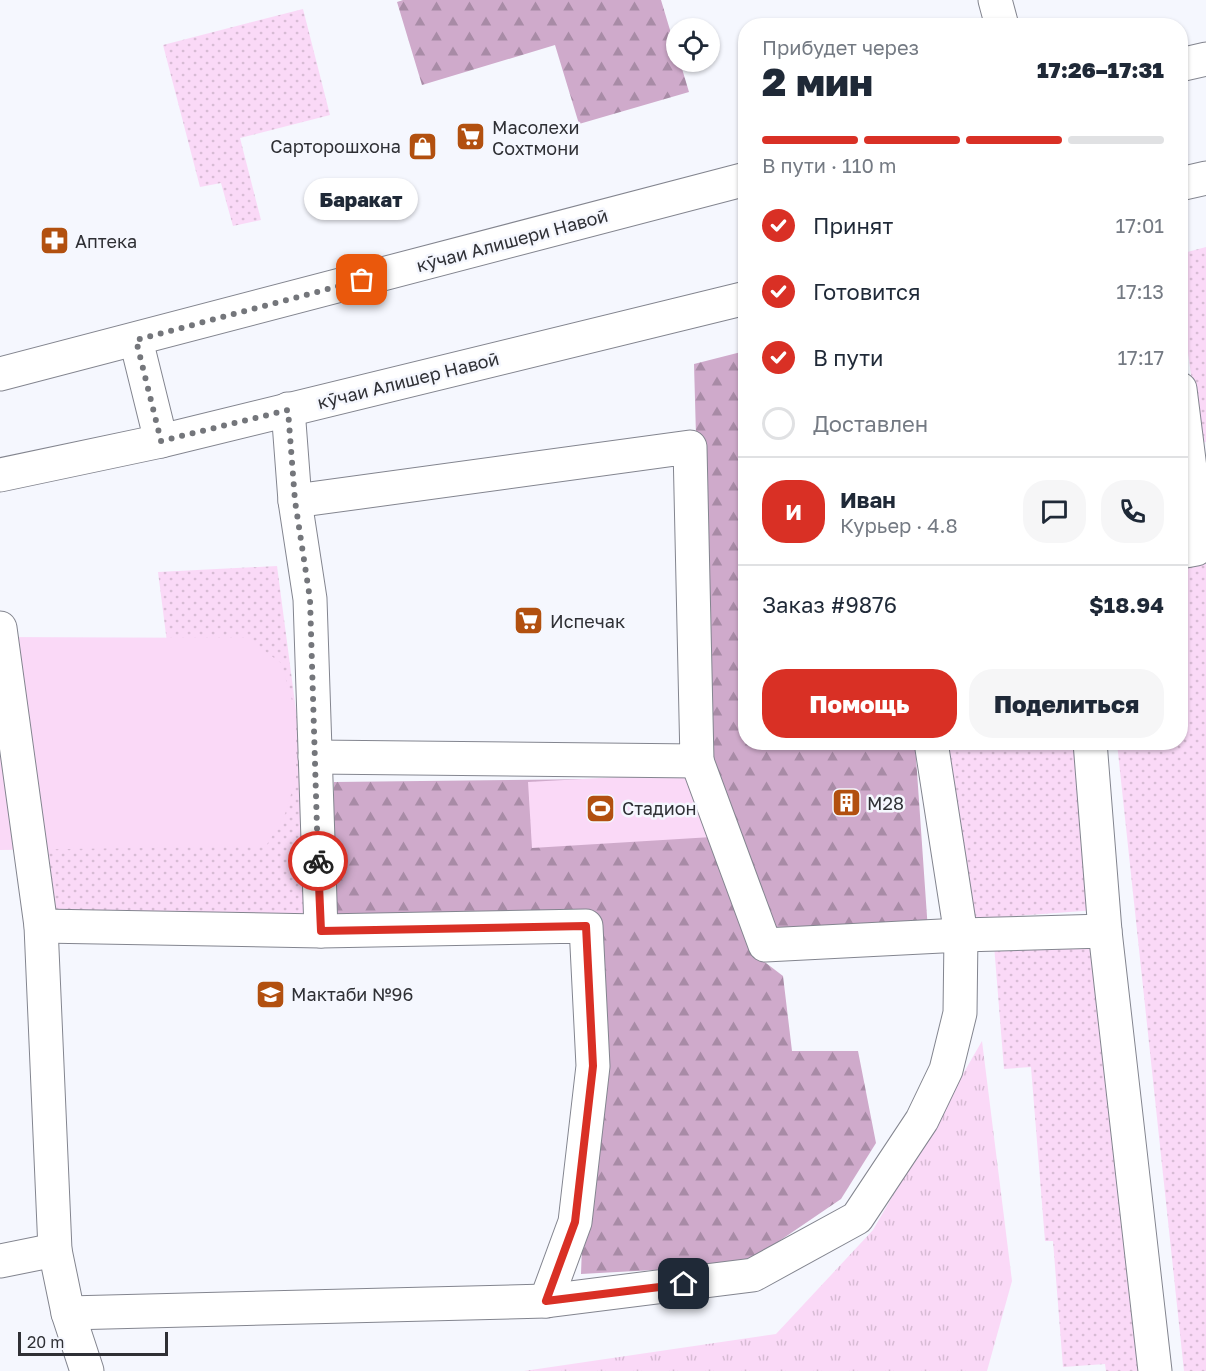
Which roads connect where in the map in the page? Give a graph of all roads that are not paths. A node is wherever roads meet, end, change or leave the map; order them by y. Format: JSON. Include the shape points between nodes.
{"nodes":[{"id":1,"x":995,"y":0,"type":"edge"},
{"id":2,"x":1000,"y":18,"type":"edge"},
{"id":3,"x":1206,"y":59,"type":"edge"},
{"id":4,"x":1188,"y":63,"type":"edge"},
{"id":5,"x":1206,"y":178,"type":"edge"},
{"id":6,"x":738,"y":181,"type":"edge"},
{"id":7,"x":1188,"y":182,"type":"edge"},
{"id":8,"x":738,"y":300,"type":"edge"},
{"id":9,"x":136,"y":340,"type":"junction"},
{"id":10,"x":0,"y":374,"type":"edge"},
{"id":11,"x":288,"y":410,"type":"junction"},
{"id":12,"x":1188,"y":429,"type":"edge"},
{"id":13,"x":161,"y":441,"type":"junction"},
{"id":14,"x":0,"y":475,"type":"edge"},
{"id":15,"x":1199,"y":484,"type":"edge"},
{"id":16,"x":295,"y":501,"type":"junction"},
{"id":17,"x":1188,"y":550,"type":"edge"},
{"id":18,"x":0,"y":628,"type":"edge"},
{"id":19,"x":932,"y":750,"type":"edge"},
{"id":20,"x":1091,"y":750,"type":"edge"},
{"id":21,"x":315,"y":757,"type":"junction"},
{"id":22,"x":698,"y":761,"type":"junction"},
{"id":23,"x":41,"y":926,"type":"junction"},
{"id":24,"x":321,"y":931,"type":"junction"},
{"id":25,"x":1105,"y":931,"type":"junction"},
{"id":26,"x":961,"y":935,"type":"junction"},
{"id":27,"x":55,"y":1250,"type":"junction"},
{"id":28,"x":0,"y":1261,"type":"edge"},
{"id":29,"x":546,"y":1301,"type":"junction"},
{"id":30,"x":68,"y":1313,"type":"junction"},
{"id":31,"x":87,"y":1371,"type":"edge"},
{"id":32,"x":1155,"y":1371,"type":"edge"}],
"edges":[{"from":1,"to":2,"type":"street"},
{"from":3,"to":4,"type":"street"},
{"from":5,"to":7,"type":"street"},
{"from":6,"to":9,"type":"street","name":"кӯчаи Алишери Навоӣ"},
{"from":8,"to":11,"type":"street","name":"кӯчаи Алишер Навоӣ"},
{"from":9,"to":10,"type":"street","name":"кӯчаи Алишери Навоӣ"},
{"from":9,"to":13,"type":"street"},
{"from":11,"to":13,"type":"street","name":"кӯчаи Алишер Навоӣ"},
{"from":11,"to":16,"type":"street"},
{"from":12,"to":15,"type":"street"},
{"from":13,"to":14,"type":"street","name":"кӯчаи Алишер Навоӣ"},
{"from":15,"to":17,"type":"street","via":[[1196,549]]},
{"from":16,"to":21,"type":"street","via":[[310,599]]},
{"from":16,"to":22,"type":"street","via":[[690,447]]},
{"from":18,"to":23,"type":"street"},
{"from":19,"to":26,"type":"street"},
{"from":20,"to":25,"type":"street"},
{"from":21,"to":22,"type":"street"},
{"from":21,"to":24,"type":"street"},
{"from":22,"to":26,"type":"street","via":[[765,945]]},
{"from":23,"to":24,"type":"street"},
{"from":23,"to":27,"type":"street"},
{"from":24,"to":29,"type":"street","via":[[586,926],[593,1066],[575,1222]]},
{"from":25,"to":26,"type":"street"},
{"from":25,"to":32,"type":"street"},
{"from":26,"to":29,"type":"street","via":[[960,1013],[946,1070],[922,1120],[857,1218],[753,1275]]},
{"from":27,"to":28,"type":"street"},
{"from":27,"to":30,"type":"street"},
{"from":29,"to":30,"type":"street"},
{"from":30,"to":31,"type":"street"}]}
